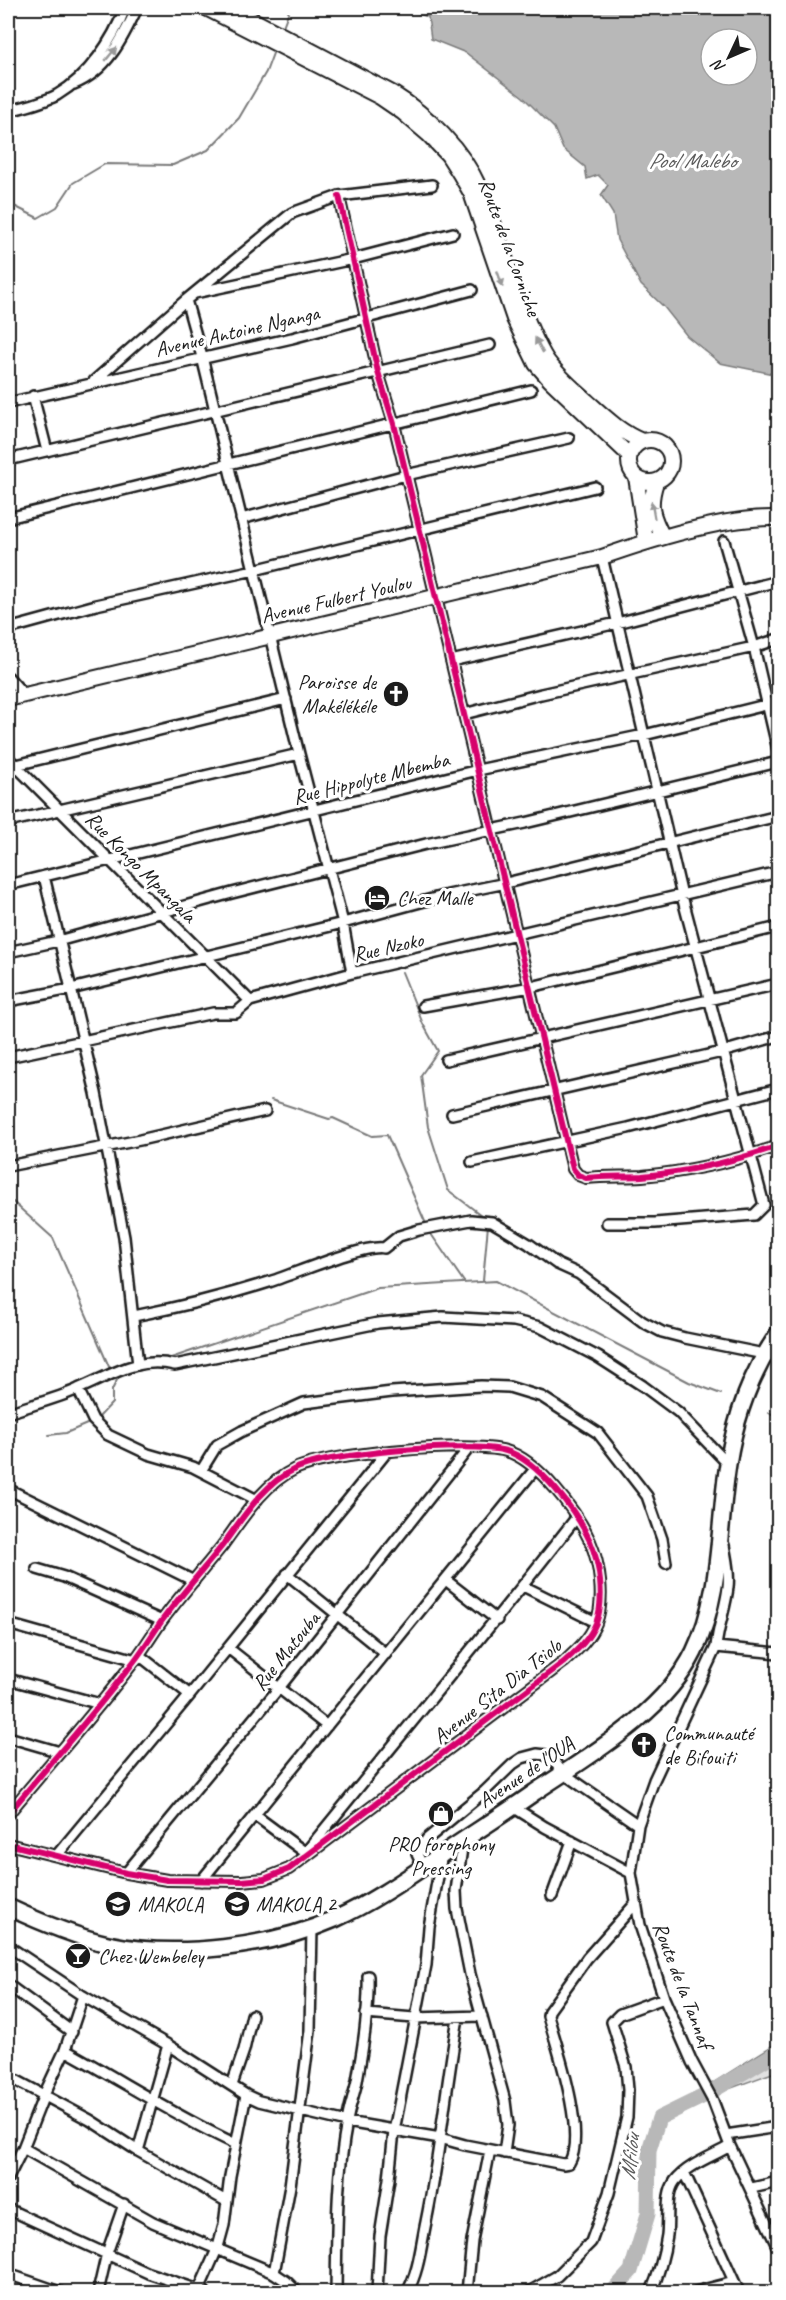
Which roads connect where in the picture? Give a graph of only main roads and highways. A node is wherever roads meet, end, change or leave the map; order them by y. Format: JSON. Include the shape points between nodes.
{"nodes":[{"id":1,"x":206,"y":8,"type":"edge"},
{"id":2,"x":230,"y":8,"type":"edge"},
{"id":3,"x":325,"y":63,"type":"junction"},
{"id":4,"x":642,"y":441,"type":"junction"},
{"id":5,"x":630,"y":455,"type":"junction"},
{"id":6,"x":636,"y":477,"type":"junction"},
{"id":7,"x":656,"y":482,"type":"junction"},
{"id":8,"x":778,"y":518,"type":"edge"},
{"id":9,"x":663,"y":537,"type":"junction"},
{"id":10,"x":646,"y":541,"type":"junction"},
{"id":11,"x":8,"y":699,"type":"edge"},
{"id":12,"x":778,"y":1334,"type":"edge"},
{"id":13,"x":8,"y":1907,"type":"edge"},
{"id":14,"x":8,"y":1918,"type":"edge"},
{"id":15,"x":41,"y":1922,"type":"junction"}],
"edges":[{"from":1,"to":3,"type":"main road","name":"Route de la Corniche"},
{"from":2,"to":3,"type":"main road","name":"Route de la Corniche"},
{"from":4,"to":3,"type":"main road","name":"Route de la Corniche","one_way":true,"via":[[623,433],[605,418],[546,358],[525,316],[480,189],[454,147],[414,106]]},
{"from":3,"to":5,"type":"main road","name":"Route de la Corniche","one_way":true,"via":[[402,112],[448,155],[471,193],[514,319],[536,364]]},
{"from":4,"to":5,"type":"main road"},
{"from":4,"to":7,"type":"main road","via":[[656,440],[671,454],[671,468]]},
{"from":5,"to":6,"type":"main road","via":[[629,467]]},
{"from":6,"to":7,"type":"main road"},
{"from":6,"to":10,"type":"main road"},
{"from":9,"to":7,"type":"main road","one_way":true,"via":[[651,509]]},
{"from":8,"to":9,"type":"main road","name":"Avenue Fulbert Youlou","via":[[734,521]]},
{"from":9,"to":10,"type":"main road","name":"Avenue Fulbert Youlou"},
{"from":10,"to":11,"type":"main road","name":"Avenue Fulbert Youlou","via":[[602,557]]},
{"from":12,"to":15,"type":"main road","name":"Avenue de l'OUA","via":[[764,1354],[742,1406],[728,1464],[714,1584],[702,1635],[683,1671],[638,1719],[513,1808],[369,1902],[312,1928],[231,1947],[143,1949],[82,1937]]},
{"from":13,"to":15,"type":"main road","name":"Avenue de l'OUA"},
{"from":14,"to":15,"type":"main road","name":"Avenue de l'OUA"}]}
